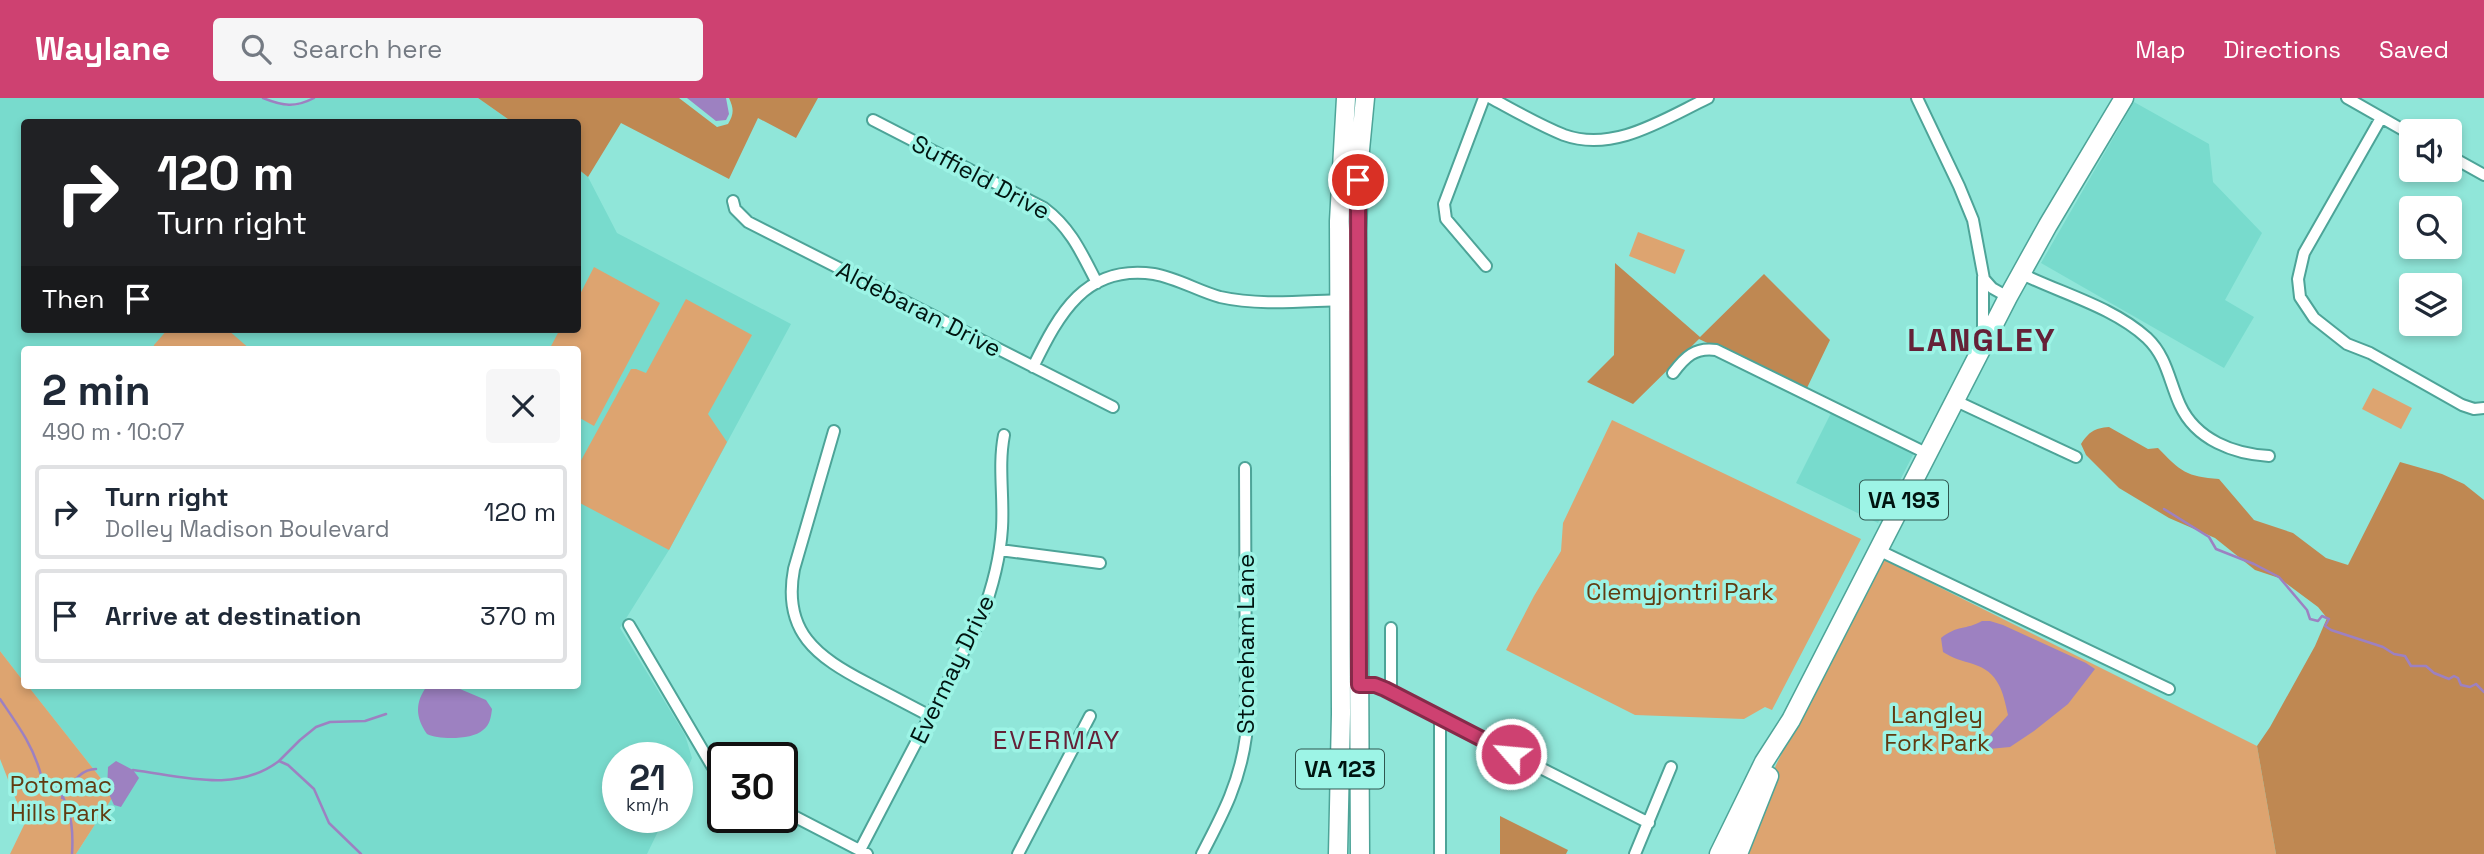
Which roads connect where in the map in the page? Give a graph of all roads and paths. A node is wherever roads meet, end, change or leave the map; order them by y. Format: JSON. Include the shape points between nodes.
{"nodes":[{"id":1,"x":1346,"y":98,"type":"edge"},
{"id":2,"x":1365,"y":98,"type":"edge"},
{"id":3,"x":1484,"y":98,"type":"edge"},
{"id":4,"x":1491,"y":98,"type":"edge"},
{"id":5,"x":1708,"y":98,"type":"edge"},
{"id":6,"x":1917,"y":98,"type":"edge"},
{"id":7,"x":2124,"y":98,"type":"edge"},
{"id":8,"x":2347,"y":98,"type":"edge"},
{"id":9,"x":2381,"y":118,"type":"junction"},
{"id":10,"x":873,"y":120,"type":"dead end"},
{"id":11,"x":2399,"y":128,"type":"edge"},
{"id":12,"x":2462,"y":163,"type":"edge"},
{"id":13,"x":2484,"y":175,"type":"edge"},
{"id":14,"x":733,"y":201,"type":"dead end"},
{"id":15,"x":1486,"y":266,"type":"dead end"},
{"id":16,"x":1983,"y":274,"type":"junction"},
{"id":17,"x":2022,"y":274,"type":"junction"},
{"id":18,"x":1097,"y":283,"type":"junction"},
{"id":19,"x":2008,"y":298,"type":"junction"},
{"id":20,"x":1357,"y":299,"type":"junction"},
{"id":21,"x":1338,"y":300,"type":"junction"},
{"id":22,"x":1989,"y":335,"type":"junction"},
{"id":23,"x":1033,"y":367,"type":"junction"},
{"id":24,"x":1673,"y":373,"type":"dead end"},
{"id":25,"x":1956,"y":401,"type":"junction"},
{"id":26,"x":1113,"y":407,"type":"dead end"},
{"id":27,"x":2484,"y":408,"type":"edge"},
{"id":28,"x":834,"y":430,"type":"dead end"},
{"id":29,"x":1004,"y":435,"type":"dead end"},
{"id":30,"x":1928,"y":454,"type":"junction"},
{"id":31,"x":2269,"y":456,"type":"dead end"},
{"id":32,"x":2077,"y":457,"type":"dead end"},
{"id":33,"x":1245,"y":468,"type":"dead end"},
{"id":34,"x":1000,"y":550,"type":"junction"},
{"id":35,"x":1878,"y":550,"type":"junction"},
{"id":36,"x":1100,"y":564,"type":"dead end"},
{"id":37,"x":629,"y":625,"type":"dead end"},
{"id":38,"x":1391,"y":628,"type":"dead end"},
{"id":39,"x":1340,"y":685,"type":"junction"},
{"id":40,"x":1359,"y":685,"type":"junction"},
{"id":41,"x":2169,"y":689,"type":"dead end"},
{"id":42,"x":1391,"y":692,"type":"junction"},
{"id":43,"x":930,"y":716,"type":"junction"},
{"id":44,"x":1090,"y":716,"type":"dead end"},
{"id":45,"x":1440,"y":718,"type":"junction"},
{"id":46,"x":1791,"y":720,"type":"junction"},
{"id":47,"x":707,"y":758,"type":"edge"},
{"id":48,"x":1671,"y":767,"type":"dead end"},
{"id":49,"x":798,"y":818,"type":"edge"},
{"id":50,"x":1649,"y":823,"type":"junction"},
{"id":51,"x":863,"y":852,"type":"edge"},
{"id":52,"x":1018,"y":854,"type":"edge"},
{"id":53,"x":1202,"y":854,"type":"edge"},
{"id":54,"x":1338,"y":854,"type":"edge"},
{"id":55,"x":1360,"y":854,"type":"edge"},
{"id":56,"x":1440,"y":854,"type":"edge"},
{"id":57,"x":1635,"y":854,"type":"edge"},
{"id":58,"x":1719,"y":854,"type":"edge"},
{"id":59,"x":1738,"y":854,"type":"edge"}],
"edges":[{"from":1,"to":21,"type":"main road","number":"VA 123"},
{"from":2,"to":20,"type":"main road","number":"VA 123","via":[[1358,180]]},
{"from":3,"to":15,"type":"street","via":[[1444,204],[1446,219]]},
{"from":4,"to":5,"type":"street","via":[[1564,135],[1592,140],[1646,128]]},
{"from":6,"to":16,"type":"street","via":[[1973,220]]},
{"from":7,"to":17,"type":"main road","number":"VA 193"},
{"from":8,"to":9,"type":"street"},
{"from":9,"to":11,"type":"street"},
{"from":9,"to":27,"type":"street","via":[[2304,253],[2298,279],[2300,296],[2314,318],[2347,344],[2462,405]]},
{"from":10,"to":18,"type":"street","name":"Suffield Drive","via":[[1044,208],[1076,240]]},
{"from":12,"to":13,"type":"street"},
{"from":14,"to":23,"type":"street","name":"Aldebaran Drive","via":[[748,222]]},
{"from":16,"to":19,"type":"street","via":[[1992,288]]},
{"from":16,"to":22,"type":"street","via":[[1983,328]]},
{"from":17,"to":19,"type":"main road","number":"VA 193"},
{"from":17,"to":31,"type":"street","via":[[2126,323],[2162,357],[2179,404],[2199,431],[2237,452]]},
{"from":18,"to":21,"type":"street","via":[[1140,273],[1241,300]]},
{"from":18,"to":23,"type":"street","via":[[1062,312]]},
{"from":19,"to":22,"type":"main road","number":"VA 193"},
{"from":20,"to":21,"type":"street"},
{"from":20,"to":40,"type":"main road","number":"VA 123"},
{"from":21,"to":39,"type":"main road","number":"VA 123"},
{"from":22,"to":25,"type":"main road","number":"VA 193"},
{"from":23,"to":26,"type":"street","name":"Aldebaran Drive"},
{"from":24,"to":30,"type":"street","via":[[1692,353],[1716,350]]},
{"from":25,"to":30,"type":"main road","number":"VA 193"},
{"from":25,"to":32,"type":"street"},
{"from":28,"to":43,"type":"street","via":[[794,569],[797,620],[810,644],[832,665]]},
{"from":29,"to":34,"type":"street","name":"Evermay Drive"},
{"from":30,"to":35,"type":"main road","number":"VA 193"},
{"from":33,"to":53,"type":"street","name":"Stoneham Lane","via":[[1246,736],[1230,801]]},
{"from":34,"to":36,"type":"street"},
{"from":34,"to":43,"type":"street","name":"Evermay Drive","via":[[981,618]]},
{"from":35,"to":41,"type":"street"},
{"from":35,"to":46,"type":"main road","number":"VA 193"},
{"from":37,"to":47,"type":"street"},
{"from":38,"to":42,"type":"street"},
{"from":39,"to":40,"type":"street"},
{"from":39,"to":54,"type":"main road","number":"VA 123"},
{"from":40,"to":42,"type":"street"},
{"from":40,"to":55,"type":"main road","number":"VA 123"},
{"from":42,"to":45,"type":"street"},
{"from":43,"to":51,"type":"street","name":"Evermay Drive"},
{"from":44,"to":52,"type":"street"},
{"from":45,"to":50,"type":"street"},
{"from":45,"to":56,"type":"street"},
{"from":46,"to":58,"type":"main road","number":"VA 193","via":[[1764,762]]},
{"from":46,"to":59,"type":"main road","number":"VA 193"},
{"from":48,"to":50,"type":"street"},
{"from":49,"to":51,"type":"street"},
{"from":50,"to":57,"type":"street"}]}
